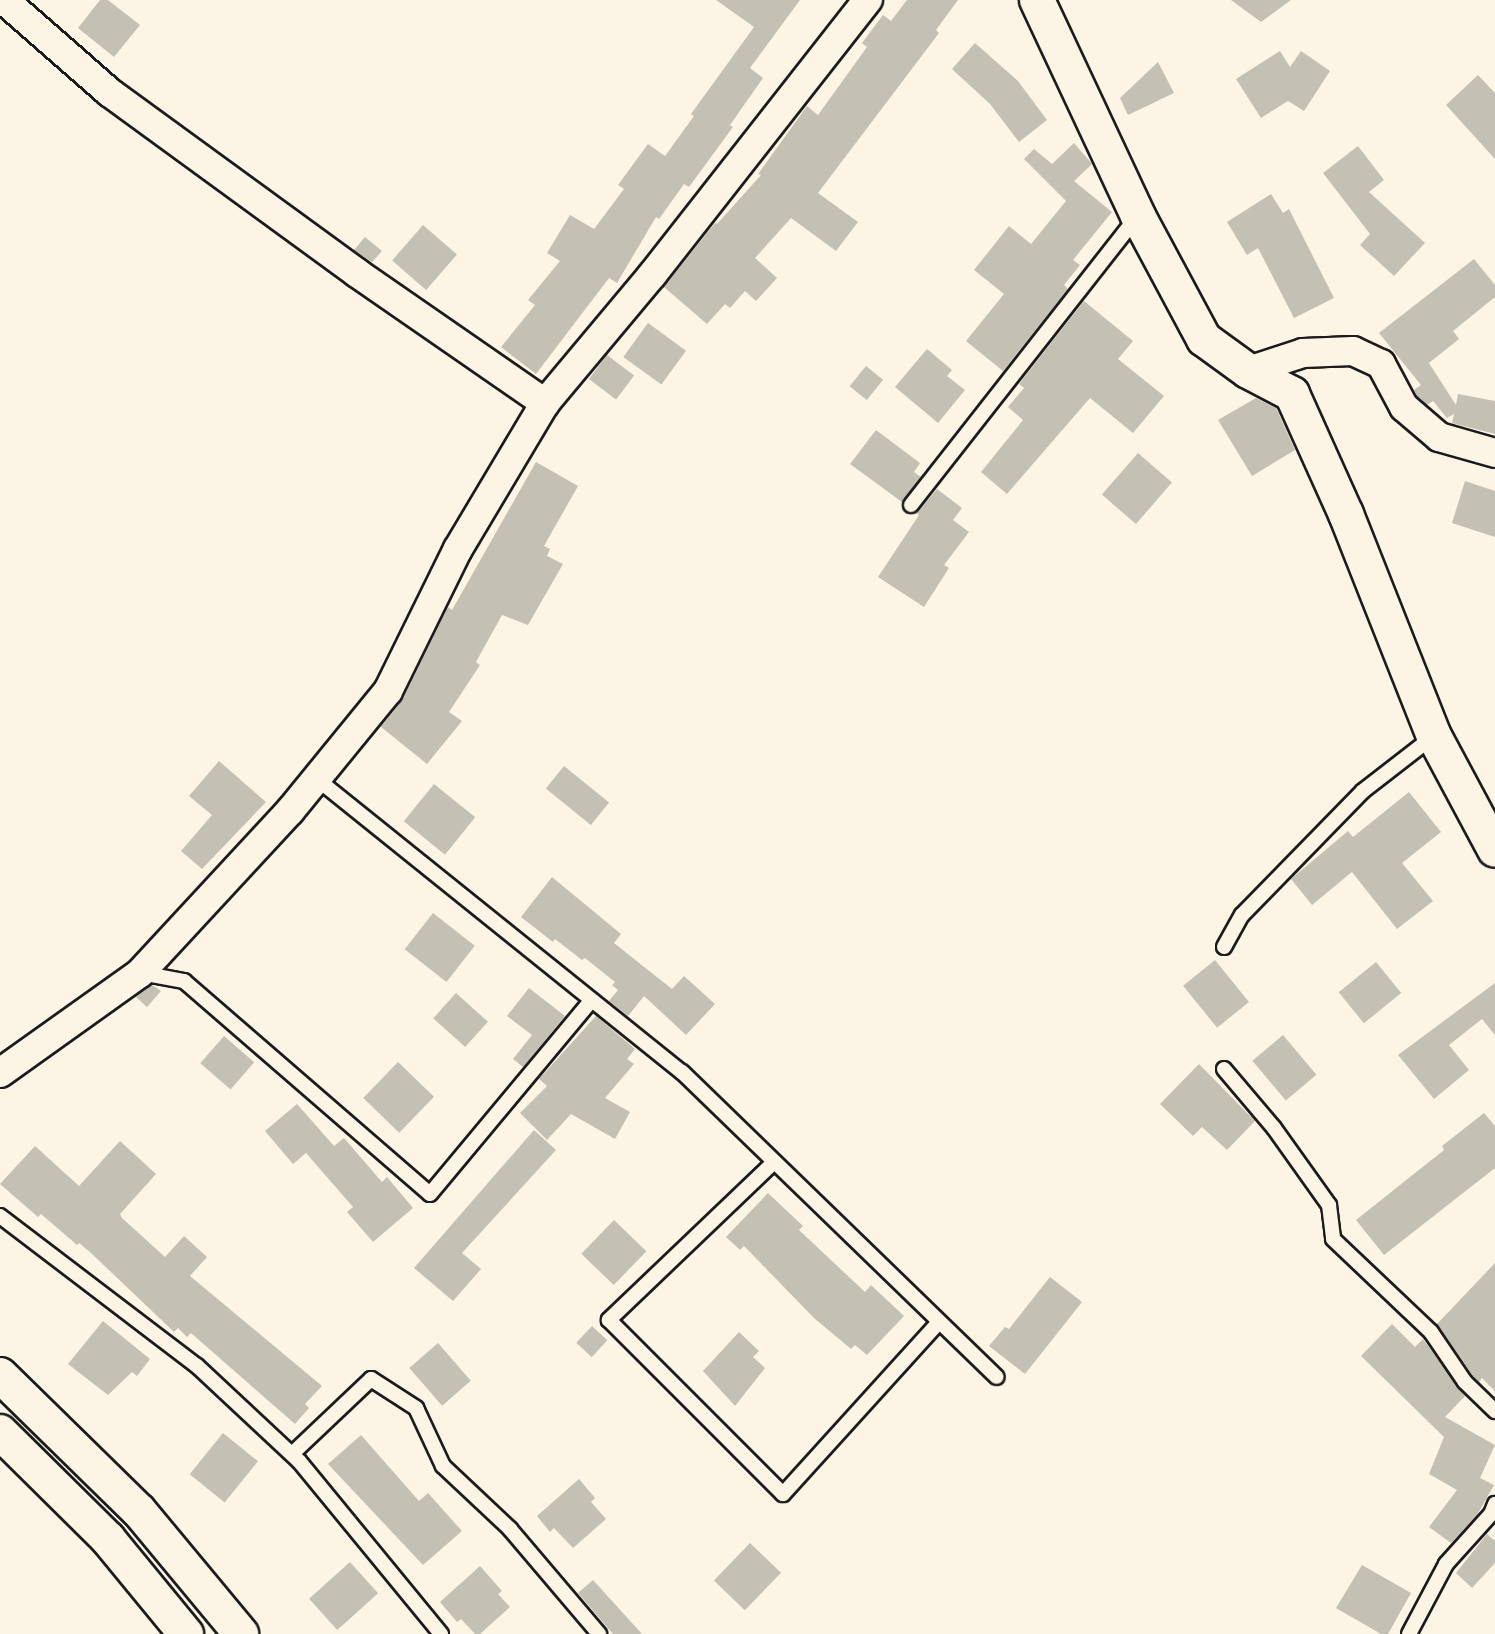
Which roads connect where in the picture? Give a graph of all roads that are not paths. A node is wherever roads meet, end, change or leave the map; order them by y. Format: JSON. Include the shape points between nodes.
{"nodes":[{"id":1,"x":4,"y":0,"type":"edge"},
{"id":2,"x":868,"y":0,"type":"edge"},
{"id":3,"x":1037,"y":0,"type":"edge"},
{"id":4,"x":1138,"y":216,"type":"junction"},
{"id":5,"x":1248,"y":371,"type":"junction"},
{"id":6,"x":545,"y":403,"type":"junction"},
{"id":7,"x":1495,"y":453,"type":"edge"},
{"id":8,"x":911,"y":505,"type":"dead end"},
{"id":9,"x":1434,"y":736,"type":"junction"},
{"id":10,"x":317,"y":779,"type":"junction"},
{"id":11,"x":1495,"y":850,"type":"edge"},
{"id":12,"x":1224,"y":947,"type":"dead end"},
{"id":13,"x":140,"y":973,"type":"junction"},
{"id":14,"x":590,"y":1002,"type":"junction"},
{"id":15,"x":1224,"y":1069,"type":"dead end"},
{"id":16,"x":0,"y":1073,"type":"edge"},
{"id":17,"x":772,"y":1164,"type":"junction"},
{"id":18,"x":0,"y":1216,"type":"edge"},
{"id":19,"x":939,"y":1322,"type":"junction"},
{"id":20,"x":0,"y":1375,"type":"edge"},
{"id":21,"x":997,"y":1377,"type":"dead end"},
{"id":22,"x":1495,"y":1411,"type":"edge"},
{"id":23,"x":0,"y":1432,"type":"edge"},
{"id":24,"x":292,"y":1454,"type":"junction"},
{"id":25,"x":1495,"y":1504,"type":"edge"},
{"id":26,"x":186,"y":1634,"type":"edge"},
{"id":27,"x":241,"y":1634,"type":"edge"},
{"id":28,"x":441,"y":1634,"type":"edge"},
{"id":29,"x":599,"y":1634,"type":"edge"},
{"id":30,"x":1409,"y":1634,"type":"edge"}],
"edges":[{"from":1,"to":6,"type":"street","via":[[109,92]]},
{"from":2,"to":6,"type":"street"},
{"from":3,"to":4,"type":"street"},
{"from":4,"to":5,"type":"street","via":[[1204,339]]},
{"from":4,"to":8,"type":"lane"},
{"from":5,"to":7,"type":"street","via":[[1303,353],[1353,351],[1381,364],[1404,407],[1439,437]]},
{"from":5,"to":9,"type":"street","via":[[1292,394]]},
{"from":6,"to":10,"type":"street","via":[[458,549],[388,691]]},
{"from":9,"to":11,"type":"street"},
{"from":9,"to":12,"type":"lane","via":[[1363,791],[1242,915]]},
{"from":10,"to":13,"type":"street"},
{"from":10,"to":14,"type":"lane"},
{"from":13,"to":14,"type":"lane","via":[[184,981],[430,1194]]},
{"from":13,"to":16,"type":"street"},
{"from":14,"to":17,"type":"lane","via":[[682,1072]]},
{"from":15,"to":22,"type":"lane","via":[[1329,1205],[1333,1239],[1431,1332],[1465,1382]]},
{"from":17,"to":19,"type":"lane"},
{"from":17,"to":19,"type":"lane","via":[[609,1320],[783,1494]]},
{"from":18,"to":24,"type":"lane","via":[[197,1366]]},
{"from":19,"to":21,"type":"lane"},
{"from":20,"to":27,"type":"street","via":[[139,1511]]},
{"from":23,"to":26,"type":"street","via":[[108,1539]]},
{"from":24,"to":28,"type":"lane"},
{"from":24,"to":29,"type":"lane","via":[[371,1379],[416,1408],[443,1466],[510,1529]]},
{"from":25,"to":30,"type":"lane","via":[[1446,1564]]}]}
